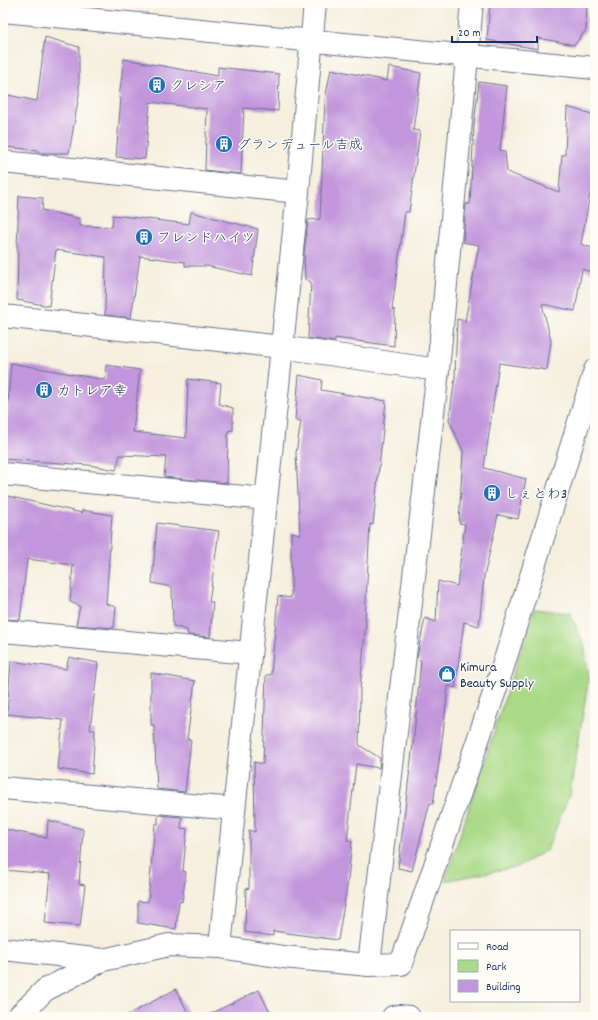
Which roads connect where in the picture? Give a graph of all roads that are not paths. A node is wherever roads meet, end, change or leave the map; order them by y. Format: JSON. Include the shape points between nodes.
{"nodes":[{"id":1,"x":315,"y":3,"type":"edge"},
{"id":2,"x":472,"y":3,"type":"edge"},
{"id":3,"x":3,"y":11,"type":"edge"},
{"id":4,"x":312,"y":40,"type":"junction"},
{"id":5,"x":467,"y":56,"type":"junction"},
{"id":6,"x":595,"y":68,"type":"edge"},
{"id":7,"x":3,"y":162,"type":"edge"},
{"id":8,"x":298,"y":192,"type":"junction"},
{"id":9,"x":3,"y":316,"type":"edge"},
{"id":10,"x":282,"y":347,"type":"junction"},
{"id":11,"x":438,"y":370,"type":"junction"},
{"id":12,"x":595,"y":370,"type":"edge"},
{"id":13,"x":3,"y":474,"type":"edge"},
{"id":14,"x":266,"y":499,"type":"junction"},
{"id":15,"x":3,"y":631,"type":"edge"},
{"id":16,"x":250,"y":653,"type":"junction"},
{"id":17,"x":3,"y":788,"type":"edge"},
{"id":18,"x":234,"y":809,"type":"junction"},
{"id":19,"x":220,"y":947,"type":"junction"},
{"id":20,"x":3,"y":950,"type":"edge"},
{"id":21,"x":103,"y":960,"type":"junction"},
{"id":22,"x":369,"y":965,"type":"junction"},
{"id":23,"x":18,"y":1017,"type":"edge"},
{"id":24,"x":393,"y":1017,"type":"edge"},
{"id":25,"x":409,"y":1017,"type":"edge"}],
"edges":[{"from":1,"to":4,"type":"street"},
{"from":2,"to":5,"type":"street"},
{"from":3,"to":4,"type":"street"},
{"from":4,"to":5,"type":"street"},
{"from":4,"to":8,"type":"street"},
{"from":5,"to":6,"type":"street"},
{"from":5,"to":11,"type":"street"},
{"from":7,"to":8,"type":"street"},
{"from":8,"to":10,"type":"street"},
{"from":9,"to":10,"type":"street"},
{"from":10,"to":11,"type":"street"},
{"from":10,"to":14,"type":"street"},
{"from":11,"to":22,"type":"street"},
{"from":12,"to":22,"type":"street","via":[[500,676],[401,964]]},
{"from":13,"to":14,"type":"street"},
{"from":14,"to":16,"type":"street"},
{"from":15,"to":16,"type":"street"},
{"from":16,"to":18,"type":"street"},
{"from":17,"to":18,"type":"street"},
{"from":18,"to":19,"type":"street"},
{"from":19,"to":21,"type":"street","via":[[169,945]]},
{"from":19,"to":22,"type":"street","via":[[283,957]]},
{"from":20,"to":21,"type":"street"},
{"from":21,"to":23,"type":"street","via":[[45,990]]},
{"from":24,"to":25,"type":"street"}]}
